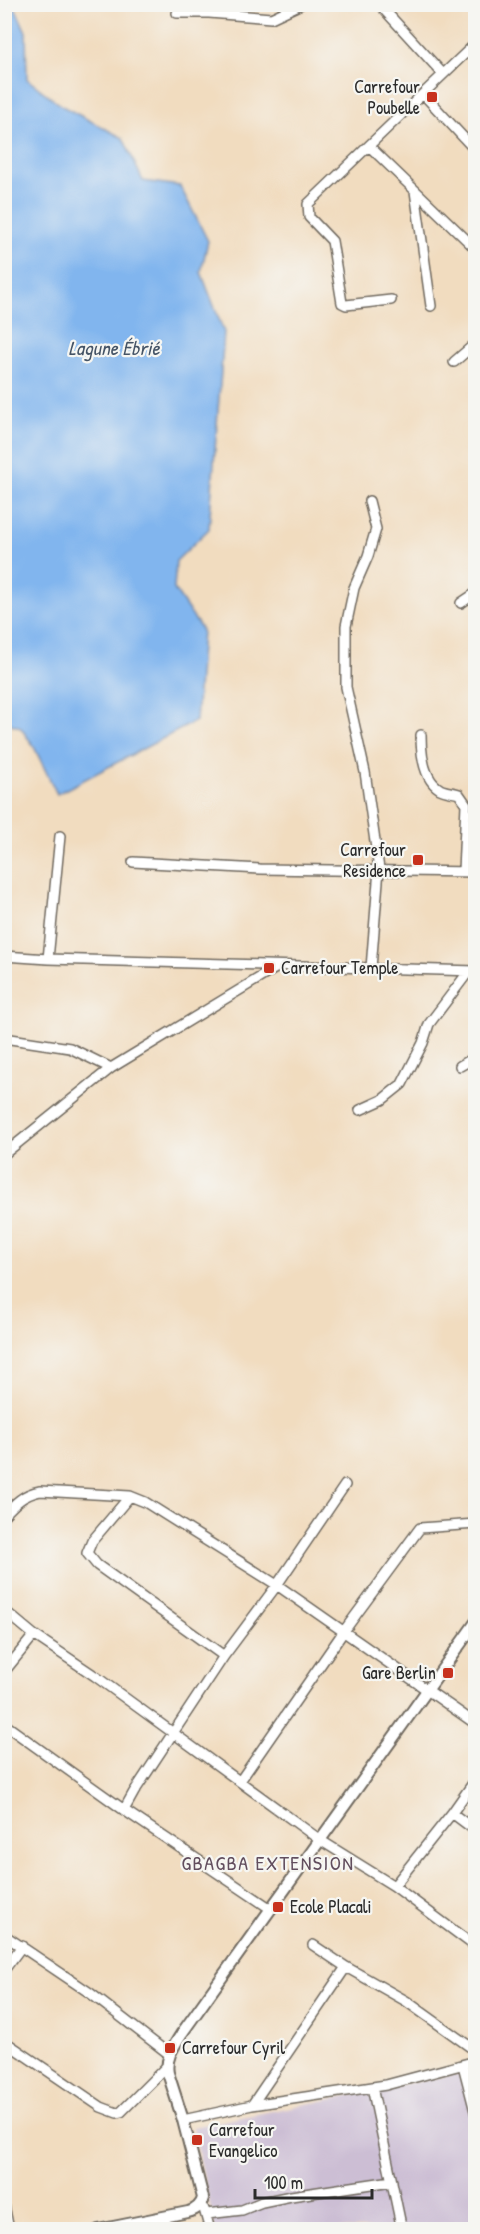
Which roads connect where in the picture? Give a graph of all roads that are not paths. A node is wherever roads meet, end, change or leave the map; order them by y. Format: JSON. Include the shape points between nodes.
{"nodes":[{"id":1,"x":301,"y":4,"type":"edge"},
{"id":2,"x":379,"y":4,"type":"edge"},
{"id":3,"x":177,"y":13,"type":"dead end"},
{"id":4,"x":476,"y":43,"type":"edge"},
{"id":5,"x":443,"y":74,"type":"junction"},
{"id":6,"x":423,"y":94,"type":"junction"},
{"id":7,"x":369,"y":146,"type":"junction"},
{"id":8,"x":476,"y":151,"type":"edge"},
{"id":9,"x":415,"y":190,"type":"junction"},
{"id":10,"x":476,"y":249,"type":"edge"},
{"id":11,"x":391,"y":300,"type":"dead end"},
{"id":12,"x":431,"y":306,"type":"dead end"},
{"id":13,"x":476,"y":342,"type":"edge"},
{"id":14,"x":454,"y":362,"type":"dead end"},
{"id":15,"x":369,"y":501,"type":"dead end"},
{"id":16,"x":476,"y":593,"type":"edge"},
{"id":17,"x":461,"y":603,"type":"dead end"},
{"id":18,"x":421,"y":735,"type":"dead end"},
{"id":19,"x":60,"y":836,"type":"dead end"},
{"id":20,"x":134,"y":862,"type":"dead end"},
{"id":21,"x":379,"y":869,"type":"junction"},
{"id":22,"x":463,"y":871,"type":"junction"},
{"id":23,"x":476,"y":872,"type":"edge"},
{"id":24,"x":4,"y":956,"type":"edge"},
{"id":25,"x":48,"y":959,"type":"junction"},
{"id":26,"x":279,"y":966,"type":"junction"},
{"id":27,"x":371,"y":968,"type":"junction"},
{"id":28,"x":472,"y":971,"type":"edge"},
{"id":29,"x":4,"y":1038,"type":"edge"},
{"id":30,"x":476,"y":1059,"type":"edge"},
{"id":31,"x":460,"y":1066,"type":"dead end"},
{"id":32,"x":111,"y":1068,"type":"junction"},
{"id":33,"x":360,"y":1110,"type":"dead end"},
{"id":34,"x":4,"y":1154,"type":"edge"},
{"id":35,"x":345,"y":1485,"type":"dead end"},
{"id":36,"x":130,"y":1496,"type":"junction"},
{"id":37,"x":4,"y":1515,"type":"edge"},
{"id":38,"x":476,"y":1524,"type":"edge"},
{"id":39,"x":277,"y":1585,"type":"junction"},
{"id":40,"x":4,"y":1610,"type":"edge"},
{"id":41,"x":476,"y":1622,"type":"edge"},
{"id":42,"x":344,"y":1631,"type":"junction"},
{"id":43,"x":34,"y":1635,"type":"junction"},
{"id":44,"x":224,"y":1656,"type":"junction"},
{"id":45,"x":4,"y":1672,"type":"edge"},
{"id":46,"x":426,"y":1688,"type":"junction"},
{"id":47,"x":4,"y":1724,"type":"edge"},
{"id":48,"x":476,"y":1724,"type":"edge"},
{"id":49,"x":173,"y":1733,"type":"junction"},
{"id":50,"x":476,"y":1779,"type":"edge"},
{"id":51,"x":240,"y":1781,"type":"junction"},
{"id":52,"x":124,"y":1810,"type":"junction"},
{"id":53,"x":452,"y":1813,"type":"junction"},
{"id":54,"x":476,"y":1831,"type":"edge"},
{"id":55,"x":320,"y":1840,"type":"junction"},
{"id":56,"x":394,"y":1886,"type":"junction"},
{"id":57,"x":271,"y":1909,"type":"junction"},
{"id":58,"x":4,"y":1935,"type":"edge"},
{"id":59,"x":313,"y":1945,"type":"dead end"},
{"id":60,"x":22,"y":1946,"type":"junction"},
{"id":61,"x":476,"y":1947,"type":"edge"},
{"id":62,"x":346,"y":1967,"type":"junction"},
{"id":63,"x":4,"y":1970,"type":"edge"},
{"id":64,"x":4,"y":2042,"type":"edge"},
{"id":65,"x":476,"y":2051,"type":"edge"},
{"id":66,"x":169,"y":2054,"type":"junction"},
{"id":67,"x":476,"y":2061,"type":"edge"},
{"id":68,"x":463,"y":2065,"type":"junction"},
{"id":69,"x":167,"y":2066,"type":"junction"},
{"id":70,"x":372,"y":2086,"type":"junction"},
{"id":71,"x":252,"y":2105,"type":"junction"},
{"id":72,"x":476,"y":2115,"type":"edge"},
{"id":73,"x":183,"y":2120,"type":"junction"},
{"id":74,"x":392,"y":2181,"type":"junction"},
{"id":75,"x":4,"y":2205,"type":"edge"},
{"id":76,"x":204,"y":2209,"type":"junction"},
{"id":77,"x":115,"y":2228,"type":"edge"},
{"id":78,"x":9,"y":2229,"type":"edge"},
{"id":79,"x":98,"y":2229,"type":"edge"},
{"id":80,"x":210,"y":2229,"type":"edge"},
{"id":81,"x":402,"y":2229,"type":"edge"}],
"edges":[{"from":1,"to":3,"type":"street","via":[[271,18]]},
{"from":2,"to":5,"type":"street"},
{"from":4,"to":5,"type":"street"},
{"from":5,"to":6,"type":"street"},
{"from":6,"to":7,"type":"street"},
{"from":6,"to":8,"type":"street"},
{"from":7,"to":9,"type":"street"},
{"from":7,"to":11,"type":"street","via":[[314,197],[307,210],[332,241],[342,303]]},
{"from":9,"to":10,"type":"street"},
{"from":9,"to":12,"type":"street"},
{"from":13,"to":14,"type":"street"},
{"from":15,"to":21,"type":"street","via":[[376,529],[354,588],[346,626],[346,687]]},
{"from":16,"to":17,"type":"street"},
{"from":18,"to":22,"type":"street","via":[[424,764],[434,783],[459,794],[466,804]]},
{"from":19,"to":25,"type":"street"},
{"from":20,"to":21,"type":"street","via":[[260,869]]},
{"from":21,"to":22,"type":"street"},
{"from":21,"to":27,"type":"street"},
{"from":22,"to":23,"type":"street"},
{"from":24,"to":25,"type":"street"},
{"from":25,"to":26,"type":"street"},
{"from":26,"to":27,"type":"street"},
{"from":26,"to":32,"type":"street"},
{"from":27,"to":28,"type":"street"},
{"from":28,"to":33,"type":"street","via":[[429,1024],[402,1084],[382,1100]]},
{"from":29,"to":32,"type":"street","via":[[70,1048]]},
{"from":30,"to":31,"type":"street"},
{"from":32,"to":34,"type":"street"},
{"from":35,"to":39,"type":"street"},
{"from":36,"to":37,"type":"street","via":[[40,1491],[19,1499]]},
{"from":36,"to":39,"type":"street"},
{"from":36,"to":44,"type":"street","via":[[92,1541],[87,1553],[97,1565]]},
{"from":38,"to":42,"type":"street","via":[[420,1528]]},
{"from":39,"to":42,"type":"street"},
{"from":39,"to":44,"type":"street"},
{"from":40,"to":43,"type":"street"},
{"from":41,"to":46,"type":"street"},
{"from":42,"to":46,"type":"street"},
{"from":42,"to":51,"type":"street"},
{"from":43,"to":45,"type":"street"},
{"from":43,"to":49,"type":"street"},
{"from":44,"to":49,"type":"street"},
{"from":46,"to":48,"type":"street"},
{"from":46,"to":55,"type":"street"},
{"from":47,"to":52,"type":"street"},
{"from":49,"to":51,"type":"street"},
{"from":49,"to":52,"type":"street"},
{"from":50,"to":53,"type":"street"},
{"from":51,"to":55,"type":"street"},
{"from":52,"to":57,"type":"street"},
{"from":53,"to":54,"type":"street"},
{"from":53,"to":56,"type":"street"},
{"from":55,"to":56,"type":"street"},
{"from":55,"to":57,"type":"street"},
{"from":56,"to":61,"type":"street"},
{"from":57,"to":66,"type":"street"},
{"from":58,"to":60,"type":"street"},
{"from":59,"to":62,"type":"street"},
{"from":60,"to":63,"type":"street"},
{"from":60,"to":66,"type":"street"},
{"from":62,"to":65,"type":"street","via":[[406,2001]]},
{"from":62,"to":71,"type":"street"},
{"from":64,"to":69,"type":"street","via":[[101,2107],[117,2113]]},
{"from":66,"to":69,"type":"street"},
{"from":67,"to":68,"type":"street"},
{"from":68,"to":70,"type":"street"},
{"from":68,"to":72,"type":"street"},
{"from":69,"to":73,"type":"street"},
{"from":70,"to":71,"type":"street"},
{"from":70,"to":74,"type":"street"},
{"from":71,"to":73,"type":"street"},
{"from":73,"to":76,"type":"street"},
{"from":74,"to":76,"type":"street","via":[[291,2196],[242,2210]]},
{"from":74,"to":81,"type":"street"},
{"from":75,"to":78,"type":"street"},
{"from":76,"to":77,"type":"street"},
{"from":76,"to":80,"type":"street"},
{"from":77,"to":79,"type":"street"}]}
